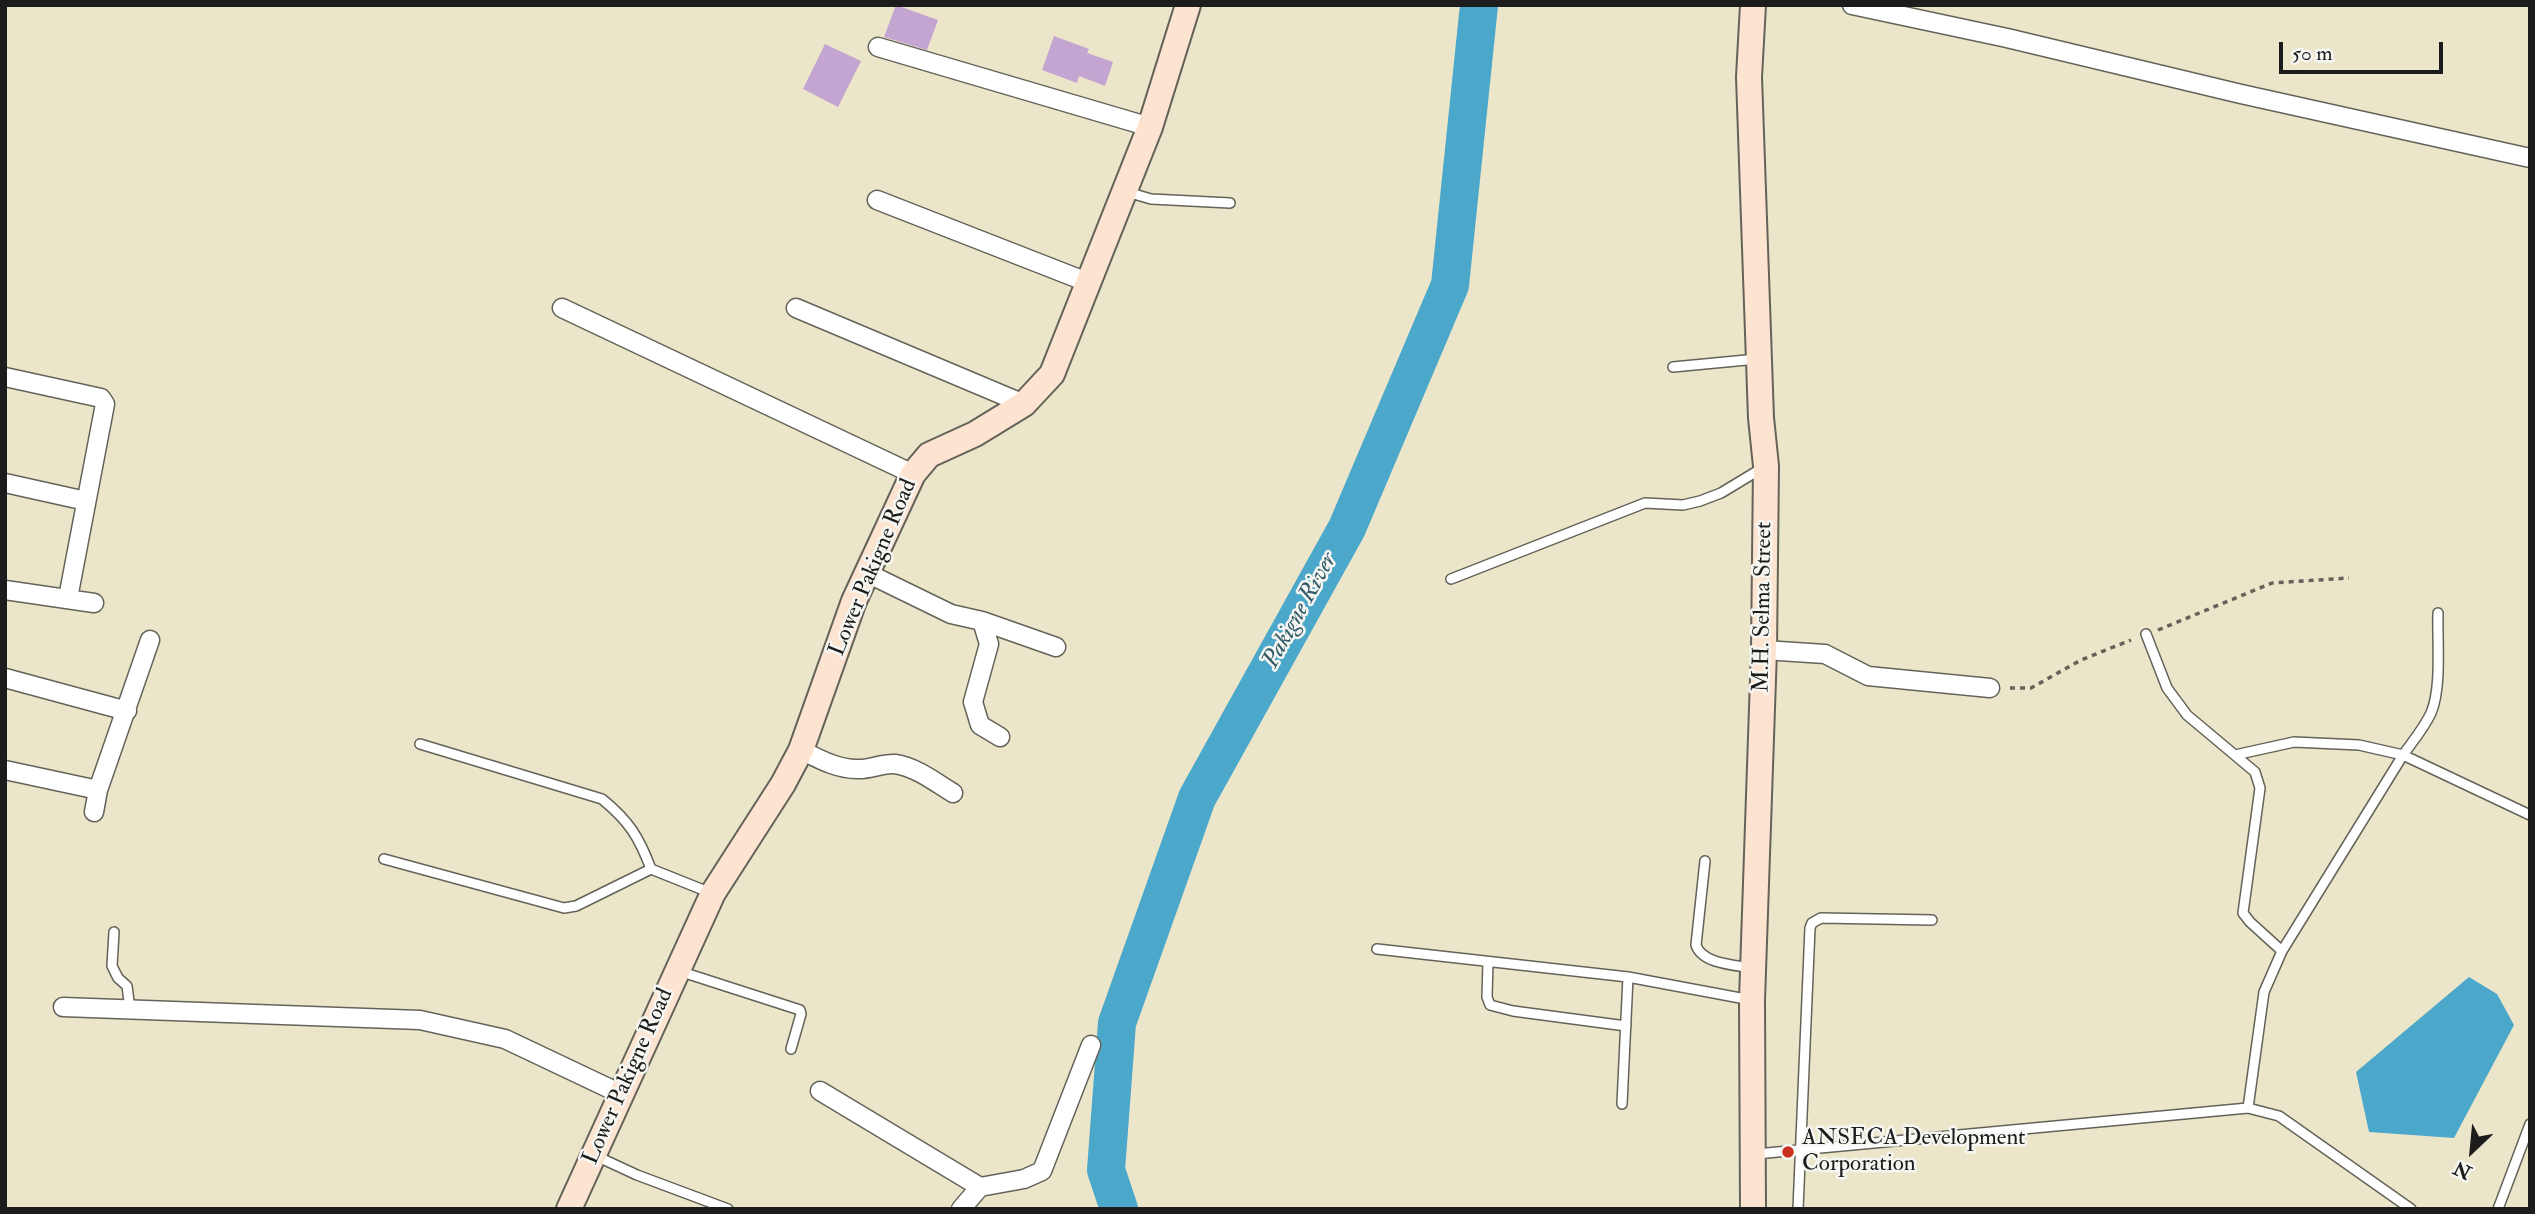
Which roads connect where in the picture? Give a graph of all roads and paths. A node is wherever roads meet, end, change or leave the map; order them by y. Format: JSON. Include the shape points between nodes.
{"nodes":[{"id":1,"x":1188,"y":5,"type":"edge"},
{"id":2,"x":1753,"y":5,"type":"edge"},
{"id":3,"x":1852,"y":5,"type":"edge"},
{"id":4,"x":878,"y":47,"type":"dead end"},
{"id":5,"x":1150,"y":127,"type":"junction"},
{"id":6,"x":2530,"y":158,"type":"edge"},
{"id":7,"x":1125,"y":192,"type":"junction"},
{"id":8,"x":877,"y":200,"type":"dead end"},
{"id":9,"x":1230,"y":203,"type":"dead end"},
{"id":10,"x":1087,"y":282,"type":"junction"},
{"id":11,"x":562,"y":308,"type":"dead end"},
{"id":12,"x":796,"y":308,"type":"dead end"},
{"id":13,"x":1759,"y":358,"type":"junction"},
{"id":14,"x":1673,"y":367,"type":"dead end"},
{"id":15,"x":5,"y":377,"type":"edge"},
{"id":16,"x":1024,"y":404,"type":"junction"},
{"id":17,"x":1766,"y":467,"type":"junction"},
{"id":18,"x":913,"y":474,"type":"junction"},
{"id":19,"x":5,"y":483,"type":"edge"},
{"id":20,"x":86,"y":502,"type":"junction"},
{"id":21,"x":867,"y":573,"type":"junction"},
{"id":22,"x":2349,"y":578,"type":"dead end"},
{"id":23,"x":1451,"y":579,"type":"dead end"},
{"id":24,"x":6,"y":597,"type":"edge"},
{"id":25,"x":68,"y":598,"type":"junction"},
{"id":26,"x":94,"y":603,"type":"dead end"},
{"id":27,"x":2438,"y":613,"type":"dead end"},
{"id":28,"x":982,"y":621,"type":"junction"},
{"id":29,"x":2146,"y":634,"type":"junction"},
{"id":30,"x":150,"y":640,"type":"dead end"},
{"id":31,"x":1056,"y":647,"type":"dead end"},
{"id":32,"x":1764,"y":650,"type":"junction"},
{"id":33,"x":5,"y":678,"type":"edge"},
{"id":34,"x":1990,"y":688,"type":"joint"},
{"id":35,"x":127,"y":711,"type":"junction"},
{"id":36,"x":1000,"y":737,"type":"dead end"},
{"id":37,"x":420,"y":744,"type":"dead end"},
{"id":38,"x":802,"y":750,"type":"junction"},
{"id":39,"x":2235,"y":755,"type":"junction"},
{"id":40,"x":2403,"y":755,"type":"junction"},
{"id":41,"x":5,"y":770,"type":"edge"},
{"id":42,"x":98,"y":790,"type":"junction"},
{"id":43,"x":953,"y":793,"type":"dead end"},
{"id":44,"x":94,"y":812,"type":"dead end"},
{"id":45,"x":2530,"y":815,"type":"edge"},
{"id":46,"x":384,"y":859,"type":"dead end"},
{"id":47,"x":1705,"y":861,"type":"dead end"},
{"id":48,"x":651,"y":869,"type":"junction"},
{"id":49,"x":713,"y":893,"type":"junction"},
{"id":50,"x":1932,"y":920,"type":"dead end"},
{"id":51,"x":114,"y":932,"type":"dead end"},
{"id":52,"x":1377,"y":949,"type":"dead end"},
{"id":53,"x":2282,"y":951,"type":"junction"},
{"id":54,"x":1488,"y":962,"type":"junction"},
{"id":55,"x":1753,"y":969,"type":"junction"},
{"id":56,"x":677,"y":971,"type":"junction"},
{"id":57,"x":1628,"y":977,"type":"junction"},
{"id":58,"x":1752,"y":1000,"type":"junction"},
{"id":59,"x":63,"y":1007,"type":"dead end"},
{"id":60,"x":130,"y":1009,"type":"junction"},
{"id":61,"x":1626,"y":1026,"type":"junction"},
{"id":62,"x":1091,"y":1045,"type":"dead end"},
{"id":63,"x":790,"y":1049,"type":"dead end"},
{"id":64,"x":820,"y":1091,"type":"dead end"},
{"id":65,"x":621,"y":1094,"type":"junction"},
{"id":66,"x":1622,"y":1104,"type":"dead end"},
{"id":67,"x":2248,"y":1108,"type":"junction"},
{"id":68,"x":2530,"y":1124,"type":"edge"},
{"id":69,"x":1800,"y":1149,"type":"junction"},
{"id":70,"x":1754,"y":1154,"type":"junction"},
{"id":71,"x":595,"y":1155,"type":"junction"},
{"id":72,"x":980,"y":1187,"type":"junction"},
{"id":73,"x":571,"y":1208,"type":"edge"},
{"id":74,"x":728,"y":1209,"type":"edge"},
{"id":75,"x":961,"y":1209,"type":"edge"},
{"id":76,"x":1753,"y":1209,"type":"edge"},
{"id":77,"x":1798,"y":1209,"type":"edge"},
{"id":78,"x":2411,"y":1209,"type":"edge"},
{"id":79,"x":2498,"y":1209,"type":"edge"}],
"edges":[{"from":1,"to":5,"type":"street","name":"Lower Pakigne Road"},
{"from":2,"to":13,"type":"street","name":"M.H. Selma Street","via":[[1749,77]]},
{"from":3,"to":6,"type":"street"},
{"from":4,"to":5,"type":"street"},
{"from":5,"to":7,"type":"street","name":"Lower Pakigne Road"},
{"from":7,"to":9,"type":"lane"},
{"from":7,"to":10,"type":"street","name":"Lower Pakigne Road"},
{"from":8,"to":10,"type":"street"},
{"from":10,"to":16,"type":"street","name":"Lower Pakigne Road","via":[[1052,374]]},
{"from":11,"to":18,"type":"street"},
{"from":12,"to":16,"type":"street"},
{"from":13,"to":14,"type":"lane"},
{"from":13,"to":17,"type":"street","name":"M.H. Selma Street"},
{"from":15,"to":20,"type":"street","via":[[104,401]]},
{"from":16,"to":18,"type":"street","name":"Lower Pakigne Road","via":[[929,455]]},
{"from":17,"to":23,"type":"lane","via":[[1700,501],[1645,503]]},
{"from":17,"to":32,"type":"street","name":"M.H. Selma Street"},
{"from":18,"to":21,"type":"street","name":"Lower Pakigne Road"},
{"from":19,"to":20,"type":"street"},
{"from":20,"to":25,"type":"street"},
{"from":21,"to":28,"type":"street","via":[[951,614]]},
{"from":21,"to":38,"type":"street","name":"Lower Pakigne Road"},
{"from":22,"to":29,"type":"path","via":[[2272,583]]},
{"from":24,"to":25,"type":"street"},
{"from":25,"to":26,"type":"street"},
{"from":27,"to":40,"type":"lane","via":[[2432,710]]},
{"from":28,"to":31,"type":"street"},
{"from":28,"to":36,"type":"street","via":[[989,644],[973,702],[981,725]]},
{"from":29,"to":34,"type":"path","via":[[2081,660],[2031,688]]},
{"from":29,"to":39,"type":"lane","via":[[2168,688],[2187,715]]},
{"from":30,"to":35,"type":"street"},
{"from":32,"to":34,"type":"street","via":[[1829,655],[1868,676]]},
{"from":32,"to":55,"type":"street","name":"M.H. Selma Street"},
{"from":33,"to":35,"type":"street"},
{"from":35,"to":42,"type":"street"},
{"from":37,"to":48,"type":"lane","via":[[602,799],[639,838]]},
{"from":38,"to":43,"type":"street","via":[[829,764],[859,769],[894,764]]},
{"from":38,"to":49,"type":"street","name":"Lower Pakigne Road"},
{"from":39,"to":40,"type":"lane","via":[[2294,742],[2331,742]]},
{"from":39,"to":53,"type":"lane","via":[[2255,772],[2260,788],[2243,912]]},
{"from":40,"to":45,"type":"lane"},
{"from":40,"to":53,"type":"lane"},
{"from":41,"to":42,"type":"street"},
{"from":42,"to":44,"type":"street"},
{"from":46,"to":48,"type":"lane","via":[[564,908]]},
{"from":47,"to":55,"type":"lane","via":[[1698,953]]},
{"from":48,"to":49,"type":"lane"},
{"from":49,"to":56,"type":"street","name":"Lower Pakigne Road"},
{"from":50,"to":69,"type":"lane","via":[[1821,918],[1812,923]]},
{"from":51,"to":60,"type":"lane","via":[[112,967],[127,986]]},
{"from":52,"to":54,"type":"lane"},
{"from":53,"to":67,"type":"lane","via":[[2264,992]]},
{"from":54,"to":57,"type":"lane"},
{"from":54,"to":61,"type":"lane","via":[[1490,1005]]},
{"from":55,"to":58,"type":"street","name":"M.H. Selma Street"},
{"from":56,"to":63,"type":"lane","via":[[800,1010]]},
{"from":56,"to":65,"type":"street","name":"Lower Pakigne Road"},
{"from":57,"to":58,"type":"lane"},
{"from":57,"to":61,"type":"lane"},
{"from":58,"to":70,"type":"street","name":"M.H. Selma Street"},
{"from":59,"to":60,"type":"street"},
{"from":60,"to":65,"type":"street","via":[[420,1020],[505,1039]]},
{"from":61,"to":66,"type":"lane"},
{"from":62,"to":72,"type":"street","via":[[1042,1171]]},
{"from":64,"to":72,"type":"street"},
{"from":65,"to":71,"type":"street","name":"Lower Pakigne Road"},
{"from":67,"to":69,"type":"lane"},
{"from":67,"to":78,"type":"lane","via":[[2279,1116]]},
{"from":68,"to":79,"type":"lane"},
{"from":69,"to":70,"type":"lane"},
{"from":69,"to":77,"type":"lane"},
{"from":70,"to":76,"type":"street","name":"M.H. Selma Street"},
{"from":71,"to":73,"type":"street","name":"Lower Pakigne Road"},
{"from":71,"to":74,"type":"lane"},
{"from":72,"to":75,"type":"street"}]}
